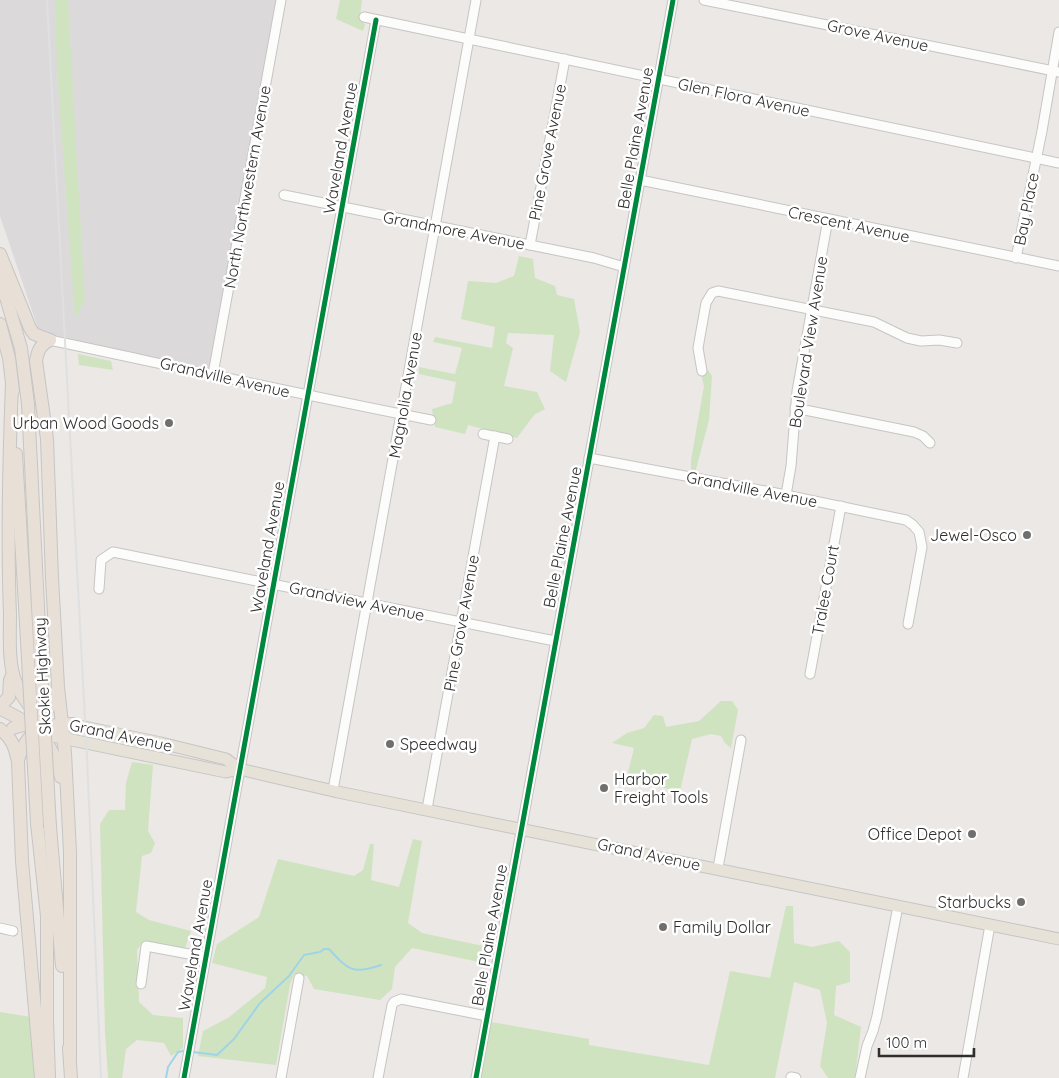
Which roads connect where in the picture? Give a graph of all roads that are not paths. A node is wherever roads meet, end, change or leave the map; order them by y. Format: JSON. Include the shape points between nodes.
{"nodes":[{"id":1,"x":281,"y":0,"type":"edge"},
{"id":2,"x":476,"y":0,"type":"edge"},
{"id":3,"x":673,"y":0,"type":"edge"},
{"id":4,"x":704,"y":0,"type":"edge"},
{"id":5,"x":364,"y":17,"type":"dead end"},
{"id":6,"x":376,"y":20,"type":"junction"},
{"id":7,"x":1059,"y":32,"type":"edge"},
{"id":8,"x":470,"y":40,"type":"junction"},
{"id":9,"x":565,"y":59,"type":"junction"},
{"id":10,"x":1056,"y":71,"type":"edge"},
{"id":11,"x":658,"y":78,"type":"junction"},
{"id":12,"x":1036,"y":159,"type":"junction"},
{"id":13,"x":1059,"y":163,"type":"edge"},
{"id":14,"x":640,"y":180,"type":"junction"},
{"id":15,"x":284,"y":195,"type":"dead end"},
{"id":16,"x":342,"y":208,"type":"junction"},
{"id":17,"x":828,"y":220,"type":"junction"},
{"id":18,"x":435,"y":227,"type":"junction"},
{"id":19,"x":530,"y":245,"type":"junction"},
{"id":20,"x":0,"y":254,"type":"edge"},
{"id":21,"x":1016,"y":258,"type":"junction"},
{"id":22,"x":1059,"y":266,"type":"edge"},
{"id":23,"x":624,"y":267,"type":"junction"},
{"id":24,"x":0,"y":277,"type":"edge"},
{"id":25,"x":811,"y":309,"type":"junction"},
{"id":26,"x":0,"y":324,"type":"edge"},
{"id":27,"x":50,"y":340,"type":"junction"},
{"id":28,"x":957,"y":342,"type":"dead end"},
{"id":29,"x":21,"y":348,"type":"junction"},
{"id":30,"x":702,"y":371,"type":"dead end"},
{"id":31,"x":213,"y":374,"type":"junction"},
{"id":32,"x":12,"y":383,"type":"junction"},
{"id":33,"x":307,"y":396,"type":"junction"},
{"id":34,"x":795,"y":408,"type":"junction"},
{"id":35,"x":401,"y":414,"type":"junction"},
{"id":36,"x":431,"y":420,"type":"dead end"},
{"id":37,"x":483,"y":434,"type":"dead end"},
{"id":38,"x":495,"y":436,"type":"junction"},
{"id":39,"x":508,"y":439,"type":"dead end"},
{"id":40,"x":930,"y":444,"type":"dead end"},
{"id":41,"x":589,"y":458,"type":"junction"},
{"id":42,"x":786,"y":495,"type":"junction"},
{"id":43,"x":841,"y":506,"type":"junction"},
{"id":44,"x":52,"y":578,"type":"junction"},
{"id":45,"x":273,"y":584,"type":"junction"},
{"id":46,"x":99,"y":590,"type":"dead end"},
{"id":47,"x":368,"y":603,"type":"junction"},
{"id":48,"x":461,"y":622,"type":"junction"},
{"id":49,"x":908,"y":624,"type":"dead end"},
{"id":50,"x":555,"y":641,"type":"junction"},
{"id":51,"x":13,"y":674,"type":"junction"},
{"id":52,"x":810,"y":674,"type":"dead end"},
{"id":53,"x":58,"y":687,"type":"junction"},
{"id":54,"x":1,"y":708,"type":"edge"},
{"id":55,"x":0,"y":727,"type":"edge"},
{"id":56,"x":51,"y":727,"type":"junction"},
{"id":57,"x":13,"y":728,"type":"joint"},
{"id":58,"x":741,"y":740,"type":"dead end"},
{"id":59,"x":18,"y":762,"type":"junction"},
{"id":60,"x":239,"y":769,"type":"junction"},
{"id":61,"x":333,"y":790,"type":"junction"},
{"id":62,"x":66,"y":791,"type":"junction"},
{"id":63,"x":427,"y":810,"type":"junction"},
{"id":64,"x":521,"y":828,"type":"junction"},
{"id":65,"x":718,"y":868,"type":"junction"},
{"id":66,"x":898,"y":906,"type":"junction"},
{"id":67,"x":990,"y":925,"type":"junction"},
{"id":68,"x":0,"y":928,"type":"edge"},
{"id":69,"x":13,"y":931,"type":"dead end"},
{"id":70,"x":1059,"y":939,"type":"edge"},
{"id":71,"x":205,"y":957,"type":"junction"},
{"id":72,"x":299,"y":978,"type":"dead end"},
{"id":73,"x":141,"y":984,"type":"dead end"},
{"id":74,"x":487,"y":1016,"type":"junction"},
{"id":75,"x":70,"y":1057,"type":"junction"},
{"id":76,"x":41,"y":1078,"type":"edge"},
{"id":77,"x":49,"y":1078,"type":"edge"},
{"id":78,"x":70,"y":1078,"type":"edge"},
{"id":79,"x":184,"y":1078,"type":"edge"},
{"id":80,"x":280,"y":1078,"type":"edge"},
{"id":81,"x":378,"y":1078,"type":"edge"},
{"id":82,"x":476,"y":1078,"type":"edge"},
{"id":83,"x":860,"y":1078,"type":"edge"},
{"id":84,"x":963,"y":1078,"type":"edge"}],
"edges":[{"from":1,"to":31,"type":"street","name":"North Northwestern Avenue"},
{"from":2,"to":8,"type":"street","name":"Magnolia Avenue"},
{"from":3,"to":11,"type":"street","name":"Belle Plaine Avenue"},
{"from":4,"to":10,"type":"street","name":"Grove Avenue"},
{"from":5,"to":6,"type":"street","name":"Glen Flora Avenue"},
{"from":6,"to":8,"type":"street","name":"Glen Flora Avenue"},
{"from":6,"to":16,"type":"street","name":"Waveland Avenue"},
{"from":7,"to":10,"type":"street"},
{"from":8,"to":9,"type":"street","name":"Glen Flora Avenue"},
{"from":8,"to":18,"type":"street","name":"Magnolia Avenue"},
{"from":9,"to":11,"type":"street","name":"Glen Flora Avenue"},
{"from":9,"to":19,"type":"street","name":"Pine Grove Avenue"},
{"from":10,"to":12,"type":"street","name":"Bay Place"},
{"from":11,"to":12,"type":"street","name":"Glen Flora Avenue"},
{"from":11,"to":14,"type":"street","name":"Belle Plaine Avenue"},
{"from":12,"to":13,"type":"street","name":"Glen Flora Avenue"},
{"from":12,"to":21,"type":"street","name":"Bay Place"},
{"from":14,"to":17,"type":"street","name":"Crescent Avenue"},
{"from":14,"to":23,"type":"street","name":"Belle Plaine Avenue"},
{"from":15,"to":16,"type":"street","name":"Grandmore Avenue"},
{"from":16,"to":18,"type":"street","name":"Grandmore Avenue"},
{"from":16,"to":33,"type":"street","name":"Waveland Avenue"},
{"from":17,"to":21,"type":"street","name":"Crescent Avenue"},
{"from":17,"to":25,"type":"street","name":"Boulevard View Avenue"},
{"from":18,"to":19,"type":"street","name":"Grandmore Avenue"},
{"from":18,"to":35,"type":"street","name":"Magnolia Avenue"},
{"from":19,"to":23,"type":"street","name":"Grandmore Avenue"},
{"from":20,"to":27,"type":"highway","via":[[30,328],[34,334]]},
{"from":21,"to":22,"type":"street","name":"Crescent Avenue"},
{"from":23,"to":41,"type":"street","name":"Belle Plaine Avenue"},
{"from":24,"to":29,"type":"highway","name":"Skokie Highway"},
{"from":25,"to":28,"type":"street","via":[[874,322],[907,338]]},
{"from":25,"to":30,"type":"street","via":[[724,291],[712,293],[706,303],[699,340]]},
{"from":25,"to":34,"type":"street","name":"Boulevard View Avenue"},
{"from":26,"to":32,"type":"highway","name":"Skokie Highway"},
{"from":27,"to":31,"type":"street","name":"Grandville Avenue"},
{"from":27,"to":44,"type":"highway","via":[[38,349],[36,361],[47,439]]},
{"from":29,"to":44,"type":"highway","via":[[33,398]]},
{"from":29,"to":75,"type":"highway","name":"Skokie Highway","bridge":true,"via":[[29,422],[50,827]]},
{"from":31,"to":33,"type":"street","name":"Grandville Avenue"},
{"from":32,"to":51,"type":"highway","via":[[8,585]]},
{"from":32,"to":77,"type":"highway","name":"Skokie Highway","bridge":true,"via":[[37,823],[47,916]]},
{"from":33,"to":35,"type":"street","name":"Grandville Avenue"},
{"from":33,"to":45,"type":"street","name":"Waveland Avenue"},
{"from":34,"to":40,"type":"street","via":[[914,432]]},
{"from":34,"to":42,"type":"street","name":"Boulevard View Avenue"},
{"from":35,"to":36,"type":"street","name":"Grandville Avenue"},
{"from":35,"to":47,"type":"street","name":"Magnolia Avenue"},
{"from":37,"to":38,"type":"street"},
{"from":38,"to":39,"type":"street"},
{"from":38,"to":48,"type":"street","name":"Pine Grove Avenue"},
{"from":41,"to":42,"type":"street","name":"Grandville Avenue"},
{"from":41,"to":50,"type":"street","name":"Belle Plaine Avenue"},
{"from":42,"to":43,"type":"street","name":"Grandville Avenue"},
{"from":43,"to":49,"type":"street","name":"Grandville Avenue","via":[[903,519],[919,532],[922,547]]},
{"from":43,"to":52,"type":"street","name":"Tralee Court"},
{"from":44,"to":53,"type":"highway"},
{"from":45,"to":46,"type":"street","name":"Grandview Avenue","via":[[112,552],[101,560]]},
{"from":45,"to":47,"type":"street","name":"Grandview Avenue"},
{"from":45,"to":60,"type":"street","name":"Waveland Avenue"},
{"from":47,"to":48,"type":"street","name":"Grandview Avenue"},
{"from":47,"to":61,"type":"street","name":"Magnolia Avenue"},
{"from":48,"to":50,"type":"street","name":"Grandview Avenue"},
{"from":48,"to":63,"type":"street","name":"Pine Grove Avenue"},
{"from":50,"to":64,"type":"street","name":"Belle Plaine Avenue"},
{"from":51,"to":54,"type":"highway","via":[[9,697]]},
{"from":51,"to":56,"type":"highway","via":[[25,701]]},
{"from":53,"to":56,"type":"highway"},
{"from":53,"to":56,"type":"highway","via":[[51,706]]},
{"from":54,"to":56,"type":"highway"},
{"from":55,"to":57,"type":"main road"},
{"from":55,"to":59,"type":"highway","via":[[15,747]]},
{"from":56,"to":57,"type":"highway"},
{"from":56,"to":59,"type":"highway","via":[[24,743]]},
{"from":56,"to":60,"type":"main road","name":"Grand Avenue","via":[[226,772]]},
{"from":56,"to":60,"type":"main road","name":"Grand Avenue","via":[[160,743],[226,759]]},
{"from":56,"to":62,"type":"highway"},
{"from":56,"to":62,"type":"highway","via":[[55,757]]},
{"from":58,"to":65,"type":"street"},
{"from":59,"to":76,"type":"highway","via":[[22,861]]},
{"from":60,"to":61,"type":"main road","name":"Grand Avenue"},
{"from":60,"to":71,"type":"street","name":"Waveland Avenue"},
{"from":61,"to":63,"type":"main road","name":"Grand Avenue"},
{"from":62,"to":75,"type":"highway","via":[[70,852]]},
{"from":63,"to":64,"type":"main road","name":"Grand Avenue"},
{"from":64,"to":65,"type":"main road","name":"Grand Avenue"},
{"from":64,"to":74,"type":"street","name":"Belle Plaine Avenue"},
{"from":65,"to":66,"type":"main road","name":"Grand Avenue"},
{"from":66,"to":67,"type":"main road","name":"Grand Avenue"},
{"from":66,"to":83,"type":"street","via":[[877,1016]]},
{"from":67,"to":70,"type":"main road","name":"Grand Avenue"},
{"from":67,"to":84,"type":"street"},
{"from":68,"to":69,"type":"street"},
{"from":71,"to":73,"type":"street","name":"Waveland Avenue","via":[[146,946]]},
{"from":71,"to":79,"type":"street","name":"Waveland Avenue"},
{"from":72,"to":80,"type":"street"},
{"from":74,"to":81,"type":"street","via":[[397,1000],[392,1005]]},
{"from":74,"to":82,"type":"street","name":"Belle Plaine Avenue"},
{"from":75,"to":78,"type":"highway","name":"Skokie Highway"}]}
